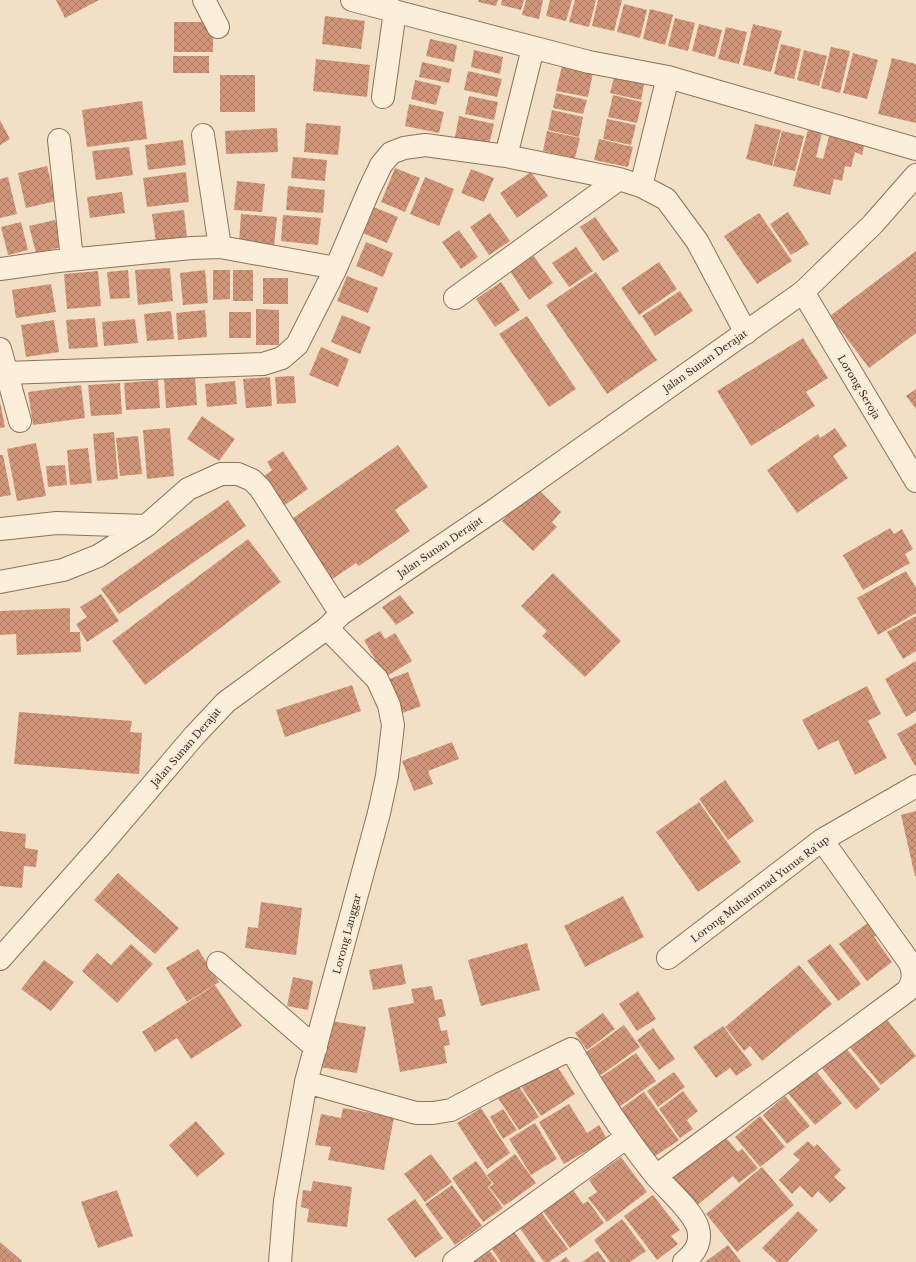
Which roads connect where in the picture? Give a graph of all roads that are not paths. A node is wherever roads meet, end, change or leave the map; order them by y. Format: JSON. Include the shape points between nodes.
{"nodes":[{"id":1,"x":204,"y":0,"type":"edge"},
{"id":2,"x":352,"y":0,"type":"edge"},
{"id":3,"x":395,"y":12,"type":"junction"},
{"id":4,"x":218,"y":27,"type":"dead end"},
{"id":5,"x":533,"y":48,"type":"junction"},
{"id":6,"x":668,"y":77,"type":"junction"},
{"id":7,"x":383,"y":97,"type":"dead end"},
{"id":8,"x":203,"y":135,"type":"dead end"},
{"id":9,"x":59,"y":140,"type":"dead end"},
{"id":10,"x":916,"y":148,"type":"edge"},
{"id":11,"x":506,"y":156,"type":"junction"},
{"id":12,"x":916,"y":175,"type":"edge"},
{"id":13,"x":619,"y":179,"type":"junction"},
{"id":14,"x":641,"y":186,"type":"junction"},
{"id":15,"x":220,"y":247,"type":"junction"},
{"id":16,"x":72,"y":259,"type":"junction"},
{"id":17,"x":336,"y":268,"type":"junction"},
{"id":18,"x":0,"y":270,"type":"edge"},
{"id":19,"x":803,"y":292,"type":"junction"},
{"id":20,"x":455,"y":298,"type":"dead end"},
{"id":21,"x":746,"y":333,"type":"junction"},
{"id":22,"x":0,"y":349,"type":"edge"},
{"id":23,"x":6,"y":373,"type":"junction"},
{"id":24,"x":20,"y":421,"type":"dead end"},
{"id":25,"x":916,"y":481,"type":"edge"},
{"id":26,"x":146,"y":526,"type":"junction"},
{"id":27,"x":0,"y":529,"type":"edge"},
{"id":28,"x":0,"y":582,"type":"edge"},
{"id":29,"x":334,"y":621,"type":"junction"},
{"id":30,"x":916,"y":786,"type":"edge"},
{"id":31,"x":822,"y":840,"type":"junction"},
{"id":32,"x":668,"y":958,"type":"dead end"},
{"id":33,"x":0,"y":959,"type":"edge"},
{"id":34,"x":218,"y":963,"type":"dead end"},
{"id":35,"x":316,"y":1048,"type":"junction"},
{"id":36,"x":306,"y":1082,"type":"junction"},
{"id":37,"x":627,"y":1137,"type":"junction"},
{"id":38,"x":656,"y":1176,"type":"junction"},
{"id":39,"x":280,"y":1262,"type":"edge"},
{"id":40,"x":454,"y":1262,"type":"edge"},
{"id":41,"x":684,"y":1262,"type":"edge"}],
"edges":[{"from":1,"to":4,"type":"street"},
{"from":2,"to":3,"type":"street"},
{"from":3,"to":5,"type":"street"},
{"from":3,"to":7,"type":"street"},
{"from":5,"to":6,"type":"street"},
{"from":5,"to":11,"type":"street"},
{"from":6,"to":10,"type":"street"},
{"from":6,"to":14,"type":"street"},
{"from":8,"to":15,"type":"street"},
{"from":9,"to":16,"type":"street"},
{"from":11,"to":13,"type":"street"},
{"from":11,"to":17,"type":"street","via":[[425,145],[391,153],[381,165],[368,190]]},
{"from":12,"to":19,"type":"street","name":"Jalan Sunan Derajat","via":[[873,224]]},
{"from":13,"to":14,"type":"street"},
{"from":13,"to":20,"type":"street"},
{"from":14,"to":21,"type":"street","via":[[666,199],[697,241]]},
{"from":15,"to":16,"type":"street"},
{"from":15,"to":17,"type":"street"},
{"from":16,"to":18,"type":"street"},
{"from":17,"to":23,"type":"street","via":[[297,345],[282,358],[263,364]]},
{"from":19,"to":21,"type":"street","name":"Jalan Sunan Derajat"},
{"from":19,"to":25,"type":"street","name":"Lorong Seroja"},
{"from":21,"to":29,"type":"street","name":"Jalan Sunan Derajat"},
{"from":22,"to":23,"type":"street"},
{"from":23,"to":24,"type":"street"},
{"from":26,"to":27,"type":"street","via":[[57,523]]},
{"from":26,"to":28,"type":"street","name":"Lorong Langgar","via":[[98,556],[63,570]]},
{"from":26,"to":29,"type":"street","name":"Lorong Langgar","via":[[188,489],[221,474],[238,474],[252,480],[260,488]]},
{"from":29,"to":33,"type":"street","name":"Jalan Sunan Derajat","via":[[226,702]]},
{"from":29,"to":35,"type":"street","name":"Lorong Langgar","via":[[377,679],[389,705],[393,725],[379,814]]},
{"from":30,"to":31,"type":"street","name":"Lorong Muhammad Yunus Ra'up"},
{"from":31,"to":32,"type":"street","name":"Lorong Muhammad Yunus Ra'up"},
{"from":31,"to":38,"type":"street","via":[[910,963],[914,973],[911,985],[907,991]]},
{"from":34,"to":35,"type":"street"},
{"from":35,"to":36,"type":"street","name":"Lorong Langgar"},
{"from":36,"to":37,"type":"street","via":[[416,1113],[433,1113],[451,1110],[571,1049]]},
{"from":36,"to":39,"type":"street","name":"Lorong Langgar","via":[[286,1201]]},
{"from":37,"to":38,"type":"street"},
{"from":37,"to":40,"type":"street"},
{"from":38,"to":41,"type":"street","via":[[691,1215],[698,1228],[698,1242],[694,1253]]}]}
